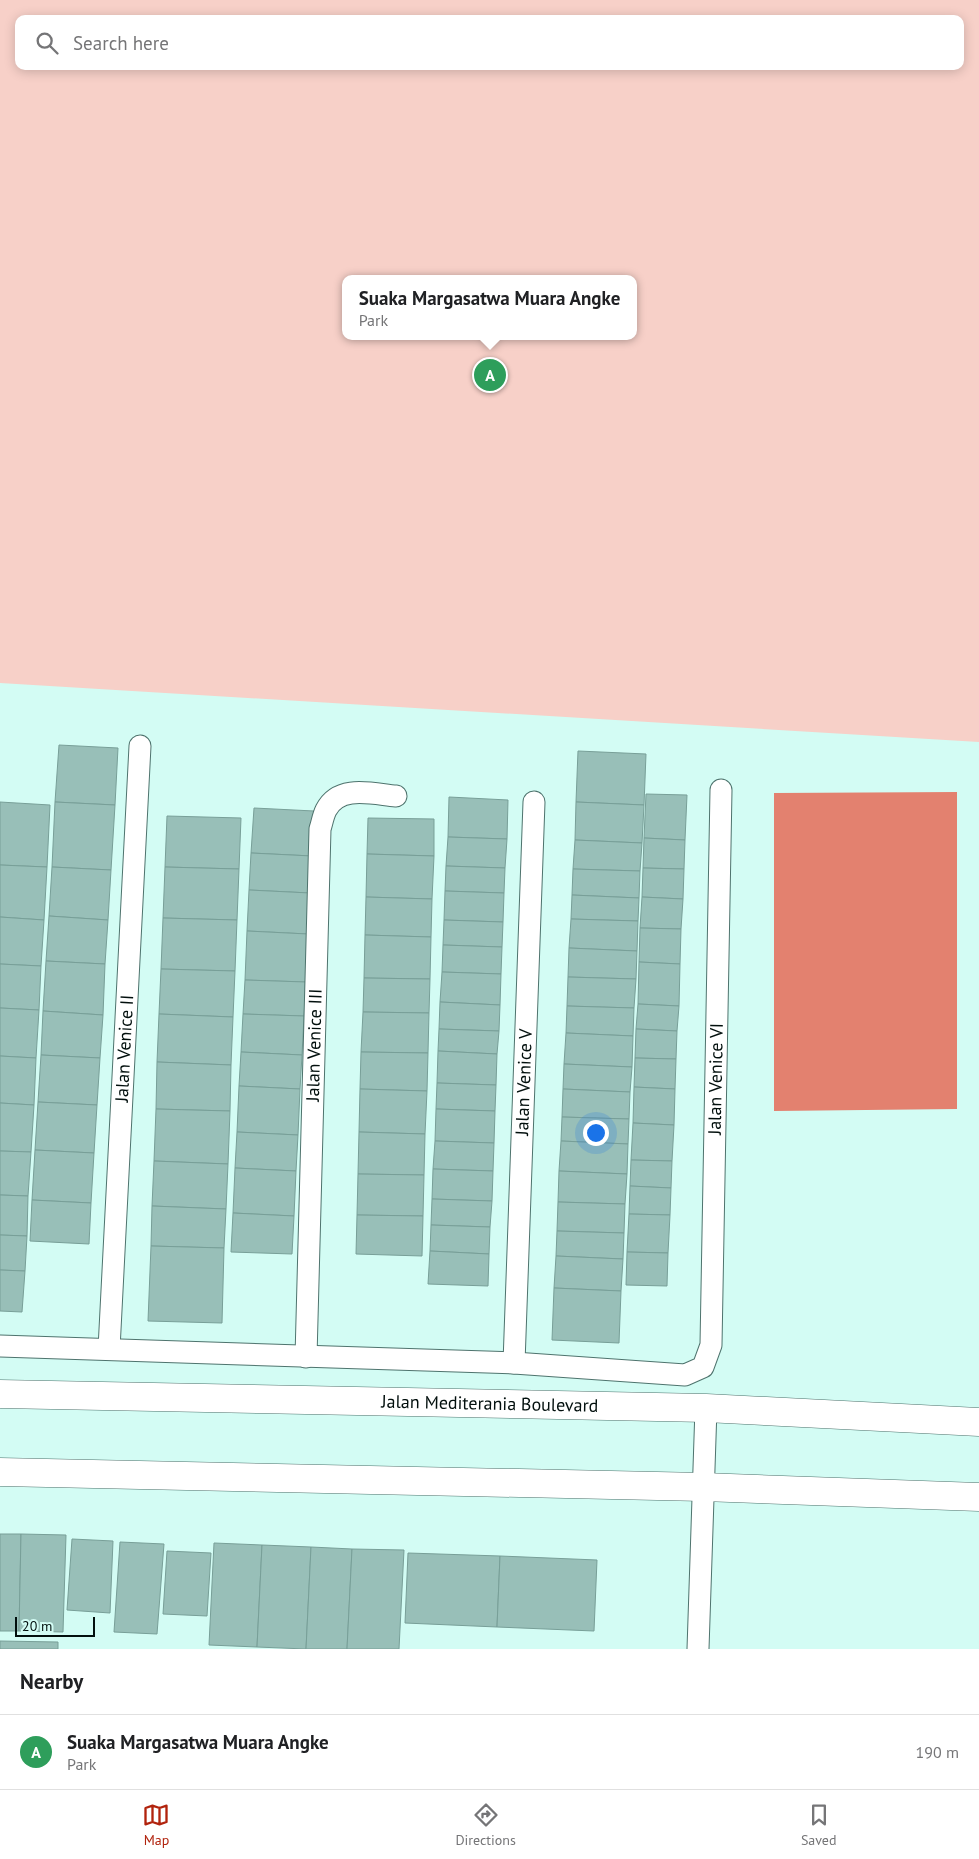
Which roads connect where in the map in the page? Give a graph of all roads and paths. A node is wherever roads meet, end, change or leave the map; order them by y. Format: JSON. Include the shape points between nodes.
{"nodes":[{"id":1,"x":140,"y":746,"type":"dead end"},
{"id":2,"x":721,"y":790,"type":"dead end"},
{"id":3,"x":396,"y":796,"type":"dead end"},
{"id":4,"x":534,"y":802,"type":"dead end"},
{"id":5,"x":0,"y":1346,"type":"edge"},
{"id":6,"x":109,"y":1349,"type":"junction"},
{"id":7,"x":306,"y":1357,"type":"junction"},
{"id":8,"x":514,"y":1363,"type":"junction"},
{"id":9,"x":0,"y":1394,"type":"edge"},
{"id":10,"x":706,"y":1408,"type":"junction"},
{"id":11,"x":979,"y":1422,"type":"edge"},
{"id":12,"x":0,"y":1472,"type":"edge"},
{"id":13,"x":703,"y":1488,"type":"junction"},
{"id":14,"x":979,"y":1497,"type":"edge"},
{"id":15,"x":698,"y":1649,"type":"edge"}],
"edges":[{"from":1,"to":6,"type":"street","name":"Jalan Venice II"},
{"from":2,"to":8,"type":"street","name":"Jalan Venice VI","via":[[711,1345],[703,1367],[685,1375]]},
{"from":3,"to":7,"type":"street","name":"Jalan Venice III","via":[[353,792],[336,798],[326,809],[320,829]]},
{"from":4,"to":8,"type":"street","name":"Jalan Venice V"},
{"from":5,"to":6,"type":"street"},
{"from":6,"to":7,"type":"street"},
{"from":7,"to":8,"type":"street"},
{"from":9,"to":10,"type":"street","name":"Jalan Mediterania Boulevard"},
{"from":10,"to":11,"type":"street","name":"Jalan Mediterania Boulevard"},
{"from":10,"to":13,"type":"street"},
{"from":12,"to":13,"type":"street"},
{"from":13,"to":14,"type":"street"},
{"from":13,"to":15,"type":"street"}]}
